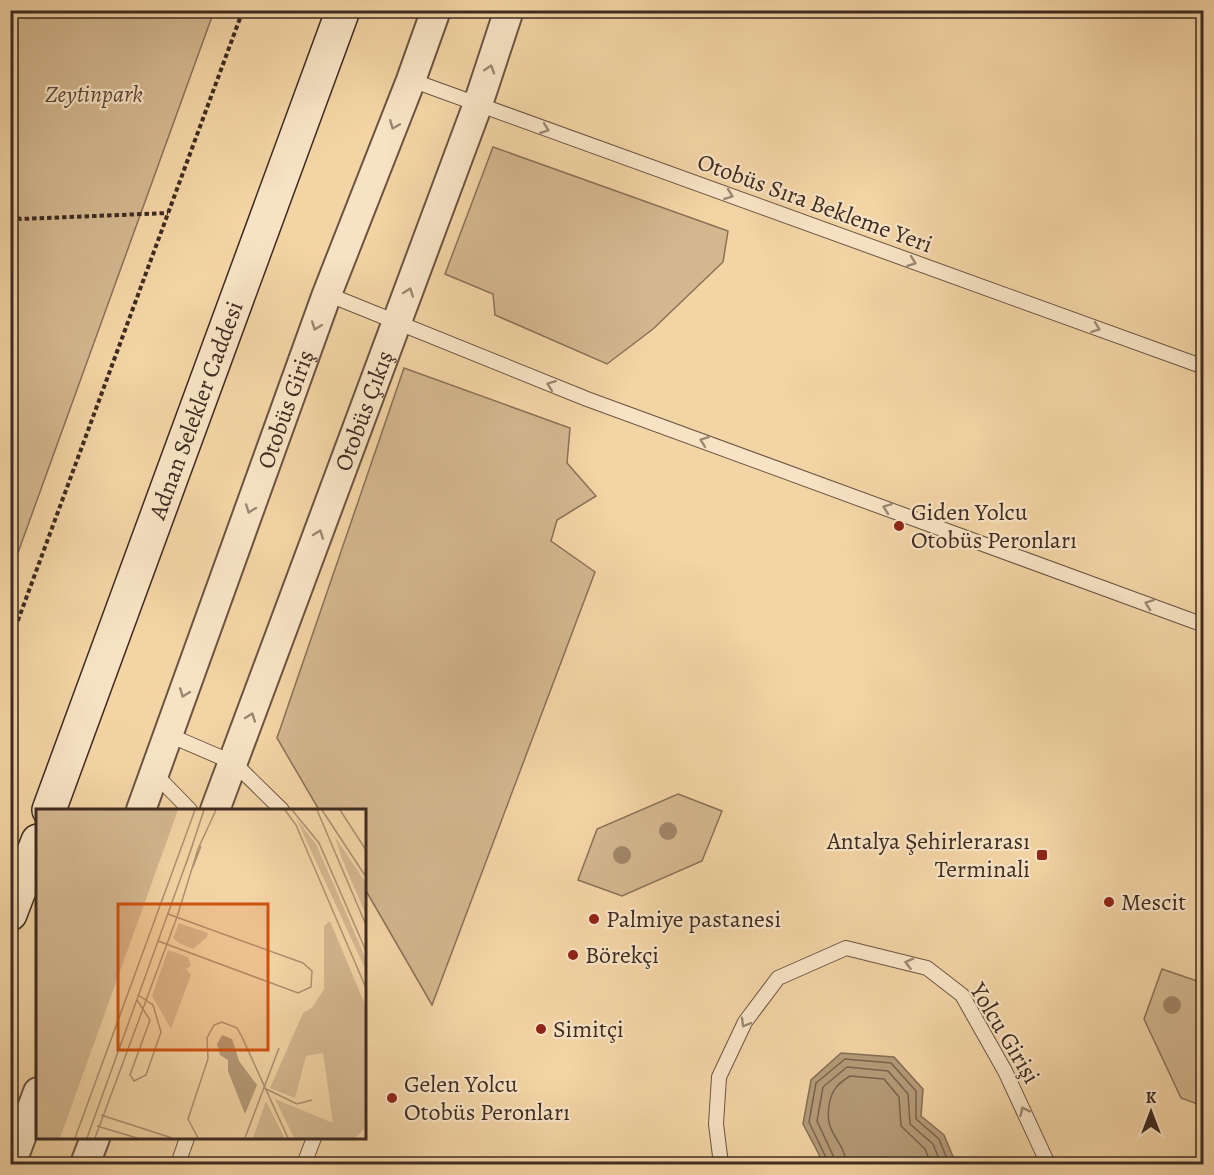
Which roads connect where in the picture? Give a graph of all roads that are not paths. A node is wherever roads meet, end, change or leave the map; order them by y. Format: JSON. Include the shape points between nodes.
{"nodes":[{"id":1,"x":343,"y":10,"type":"edge"},
{"id":2,"x":436,"y":10,"type":"edge"},
{"id":3,"x":509,"y":10,"type":"edge"},
{"id":4,"x":411,"y":80,"type":"junction"},
{"id":5,"x":478,"y":105,"type":"junction"},
{"id":6,"x":327,"y":294,"type":"junction"},
{"id":7,"x":397,"y":325,"type":"junction"},
{"id":8,"x":1203,"y":367,"type":"edge"},
{"id":9,"x":1203,"y":624,"type":"edge"},
{"id":10,"x":169,"y":735,"type":"junction"},
{"id":11,"x":234,"y":763,"type":"junction"},
{"id":12,"x":154,"y":773,"type":"junction"},
{"id":13,"x":49,"y":809,"type":"edge"},
{"id":14,"x":141,"y":809,"type":"edge"},
{"id":15,"x":189,"y":809,"type":"edge"},
{"id":16,"x":215,"y":809,"type":"edge"},
{"id":17,"x":281,"y":809,"type":"edge"},
{"id":18,"x":36,"y":846,"type":"edge"},
{"id":19,"x":10,"y":914,"type":"edge"},
{"id":20,"x":36,"y":1097,"type":"edge"},
{"id":21,"x":94,"y":1139,"type":"edge"},
{"id":22,"x":186,"y":1139,"type":"edge"},
{"id":23,"x":313,"y":1139,"type":"edge"},
{"id":24,"x":11,"y":1164,"type":"edge"},
{"id":25,"x":85,"y":1164,"type":"edge"},
{"id":26,"x":177,"y":1164,"type":"edge"},
{"id":27,"x":304,"y":1164,"type":"edge"},
{"id":28,"x":721,"y":1164,"type":"edge"},
{"id":29,"x":1048,"y":1164,"type":"edge"}],
"edges":[{"from":1,"to":13,"type":"main road","name":"Adnan Selekler Caddesi"},
{"from":2,"to":4,"type":"street","name":"Otobüs Giriş"},
{"from":5,"to":3,"type":"street","name":"Otobüs Çıkış","one_way":true},
{"from":4,"to":5,"type":"lane","name":"Otobüs Sıra Bekleme Yeri"},
{"from":4,"to":6,"type":"street","name":"Otobüs Giriş","one_way":true},
{"from":7,"to":5,"type":"street","name":"Otobüs Çıkış","one_way":true},
{"from":5,"to":8,"type":"lane","name":"Otobüs Sıra Bekleme Yeri","one_way":true},
{"from":6,"to":7,"type":"lane"},
{"from":6,"to":10,"type":"street","name":"Otobüs Giriş","one_way":true},
{"from":9,"to":7,"type":"lane","one_way":true},
{"from":11,"to":7,"type":"street","name":"Otobüs Çıkış","one_way":true},
{"from":10,"to":11,"type":"lane"},
{"from":10,"to":12,"type":"street","name":"Otobüs Giriş"},
{"from":11,"to":16,"type":"street","name":"Otobüs Çıkış"},
{"from":11,"to":17,"type":"lane"},
{"from":12,"to":14,"type":"street","name":"Otobüs Giriş"},
{"from":12,"to":15,"type":"lane"},
{"from":18,"to":19,"type":"main road"},
{"from":20,"to":24,"type":"street"},
{"from":21,"to":25,"type":"street"},
{"from":22,"to":26,"type":"lane"},
{"from":23,"to":27,"type":"lane"},
{"from":29,"to":28,"type":"lane","name":"Yolcu Girişi","one_way":true,"via":[[1005,1071],[962,994],[927,968],[846,948],[778,978],[744,1022],[719,1077],[716,1124]]}]}
